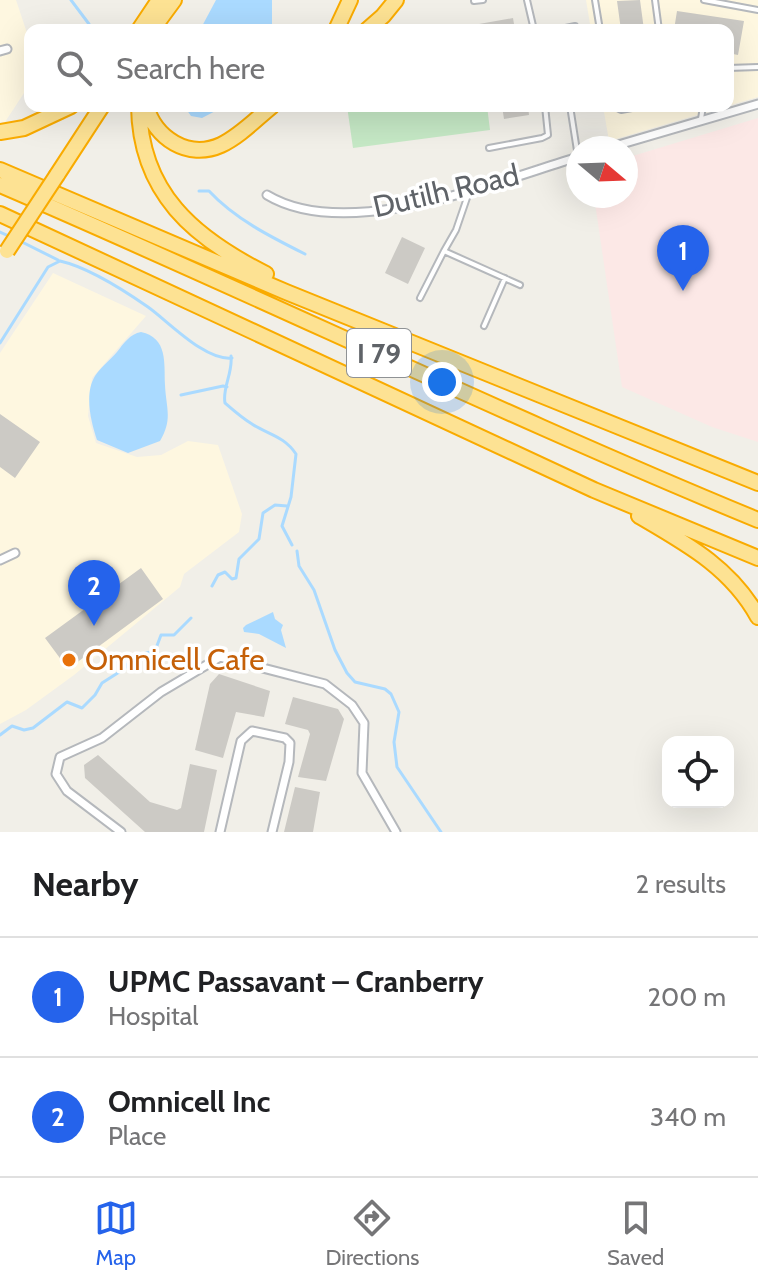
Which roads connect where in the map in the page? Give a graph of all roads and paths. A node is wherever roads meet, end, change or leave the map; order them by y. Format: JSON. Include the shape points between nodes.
{"nodes":[{"id":1,"x":159,"y":0,"type":"edge"},
{"id":2,"x":175,"y":0,"type":"edge"},
{"id":3,"x":350,"y":0,"type":"edge"},
{"id":4,"x":396,"y":0,"type":"edge"},
{"id":5,"x":483,"y":0,"type":"edge"},
{"id":6,"x":527,"y":0,"type":"edge"},
{"id":7,"x":595,"y":0,"type":"edge"},
{"id":8,"x":655,"y":0,"type":"edge"},
{"id":9,"x":704,"y":0,"type":"edge"},
{"id":10,"x":474,"y":1,"type":"edge"},
{"id":11,"x":758,"y":10,"type":"edge"},
{"id":12,"x":143,"y":24,"type":"edge"},
{"id":13,"x":157,"y":24,"type":"edge"},
{"id":14,"x":163,"y":24,"type":"edge"},
{"id":15,"x":339,"y":24,"type":"edge"},
{"id":16,"x":374,"y":24,"type":"edge"},
{"id":17,"x":533,"y":24,"type":"edge"},
{"id":18,"x":599,"y":24,"type":"edge"},
{"id":19,"x":658,"y":24,"type":"edge"},
{"id":20,"x":734,"y":67,"type":"edge"},
{"id":21,"x":758,"y":67,"type":"edge"},
{"id":22,"x":758,"y":104,"type":"edge"},
{"id":23,"x":734,"y":111,"type":"edge"},
{"id":24,"x":60,"y":112,"type":"edge"},
{"id":25,"x":88,"y":112,"type":"edge"},
{"id":26,"x":98,"y":112,"type":"edge"},
{"id":27,"x":140,"y":112,"type":"edge"},
{"id":28,"x":148,"y":112,"type":"edge"},
{"id":29,"x":265,"y":112,"type":"edge"},
{"id":30,"x":546,"y":112,"type":"edge"},
{"id":31,"x":571,"y":112,"type":"edge"},
{"id":32,"x":702,"y":112,"type":"edge"},
{"id":33,"x":730,"y":112,"type":"edge"},
{"id":34,"x":701,"y":120,"type":"junction"},
{"id":35,"x":0,"y":132,"type":"edge"},
{"id":36,"x":575,"y":136,"type":"edge"},
{"id":37,"x":638,"y":139,"type":"edge"},
{"id":38,"x":489,"y":148,"type":"dead end"},
{"id":39,"x":566,"y":161,"type":"edge"},
{"id":40,"x":0,"y":170,"type":"edge"},
{"id":41,"x":53,"y":173,"type":"junction"},
{"id":42,"x":0,"y":185,"type":"edge"},
{"id":43,"x":470,"y":190,"type":"junction"},
{"id":44,"x":267,"y":195,"type":"dead end"},
{"id":45,"x":0,"y":214,"type":"edge"},
{"id":46,"x":444,"y":251,"type":"junction"},
{"id":47,"x":2,"y":253,"type":"edge"},
{"id":48,"x":505,"y":278,"type":"junction"},
{"id":49,"x":520,"y":285,"type":"dead end"},
{"id":50,"x":420,"y":298,"type":"dead end"},
{"id":51,"x":356,"y":319,"type":"junction"},
{"id":52,"x":484,"y":326,"type":"dead end"},
{"id":53,"x":682,"y":453,"type":"junction"},
{"id":54,"x":758,"y":472,"type":"edge"},
{"id":55,"x":758,"y":483,"type":"edge"},
{"id":56,"x":594,"y":490,"type":"junction"},
{"id":57,"x":758,"y":520,"type":"edge"},
{"id":58,"x":15,"y":553,"type":"dead end"},
{"id":59,"x":758,"y":558,"type":"edge"},
{"id":60,"x":0,"y":560,"type":"edge"},
{"id":61,"x":758,"y":617,"type":"edge"},
{"id":62,"x":121,"y":832,"type":"edge"},
{"id":63,"x":220,"y":832,"type":"edge"},
{"id":64,"x":272,"y":832,"type":"edge"},
{"id":65,"x":396,"y":832,"type":"edge"}],
"edges":[{"from":1,"to":12,"type":"highway"},
{"from":2,"to":13,"type":"highway"},
{"from":2,"to":14,"type":"highway"},
{"from":3,"to":15,"type":"highway"},
{"from":4,"to":16,"type":"highway"},
{"from":5,"to":10,"type":"lane"},
{"from":6,"to":17,"type":"lane"},
{"from":7,"to":18,"type":"lane"},
{"from":8,"to":19,"type":"lane"},
{"from":9,"to":11,"type":"lane"},
{"from":20,"to":21,"type":"lane"},
{"from":22,"to":23,"type":"street"},
{"from":24,"to":35,"type":"highway"},
{"from":25,"to":41,"type":"highway"},
{"from":26,"to":41,"type":"highway"},
{"from":27,"to":51,"type":"highway","via":[[152,171],[188,224],[248,265]]},
{"from":28,"to":29,"type":"highway","via":[[166,138],[202,149],[230,140]]},
{"from":30,"to":38,"type":"lane","via":[[548,135]]},
{"from":31,"to":36,"type":"lane"},
{"from":32,"to":34,"type":"lane"},
{"from":33,"to":34,"type":"street"},
{"from":34,"to":37,"type":"street"},
{"from":39,"to":43,"type":"street","name":"Dutilh Road"},
{"from":40,"to":51,"type":"highway"},
{"from":41,"to":47,"type":"highway","bridge":true},
{"from":42,"to":57,"type":"highway","number":"I 79"},
{"from":43,"to":44,"type":"street","name":"Dutilh Road","via":[[404,207],[352,212],[296,209]]},
{"from":43,"to":46,"type":"lane"},
{"from":45,"to":56,"type":"highway","number":"I 79"},
{"from":46,"to":48,"type":"lane"},
{"from":46,"to":50,"type":"lane"},
{"from":48,"to":49,"type":"lane"},
{"from":48,"to":52,"type":"lane"},
{"from":51,"to":53,"type":"highway"},
{"from":53,"to":54,"type":"highway"},
{"from":53,"to":55,"type":"highway"},
{"from":56,"to":59,"type":"highway","number":"I 79"},
{"from":56,"to":61,"type":"highway","via":[[709,559],[744,593]]},
{"from":58,"to":60,"type":"street"},
{"from":62,"to":65,"type":"street","via":[[67,791],[56,774],[60,757],[102,738],[161,692],[220,657],[325,684],[352,705],[364,723],[362,773]]},
{"from":63,"to":64,"type":"street","via":[[241,741],[252,731],[290,743]]}]}
